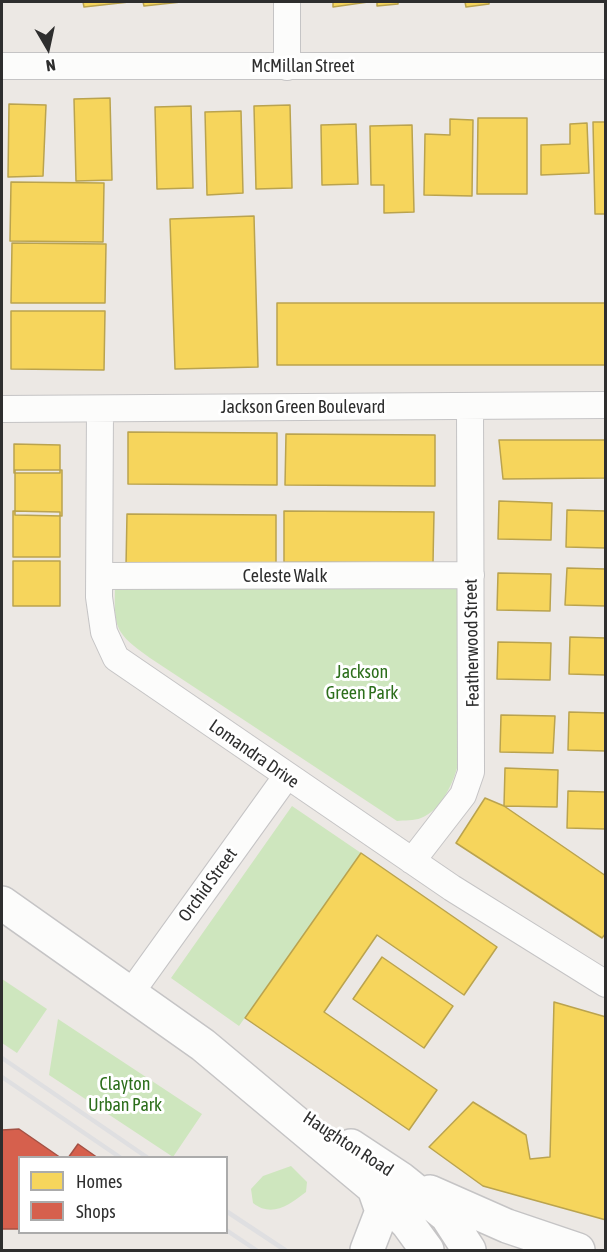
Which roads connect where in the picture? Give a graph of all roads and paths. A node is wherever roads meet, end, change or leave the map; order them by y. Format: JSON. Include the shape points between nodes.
{"nodes":[{"id":1,"x":287,"y":2,"type":"edge"},
{"id":2,"x":2,"y":66,"type":"edge"},
{"id":3,"x":606,"y":66,"type":"edge"},
{"id":4,"x":287,"y":67,"type":"junction"},
{"id":5,"x":606,"y":405,"type":"edge"},
{"id":6,"x":470,"y":406,"type":"junction"},
{"id":7,"x":2,"y":409,"type":"edge"},
{"id":8,"x":100,"y":409,"type":"junction"},
{"id":9,"x":471,"y":575,"type":"junction"},
{"id":10,"x":100,"y":576,"type":"junction"},
{"id":11,"x":286,"y":777,"type":"junction"},
{"id":12,"x":412,"y":861,"type":"junction"},
{"id":13,"x":2,"y":903,"type":"edge"},
{"id":14,"x":606,"y":984,"type":"edge"},
{"id":15,"x":130,"y":994,"type":"junction"},
{"id":16,"x":387,"y":1184,"type":"junction"},
{"id":17,"x":368,"y":1251,"type":"edge"},
{"id":18,"x":427,"y":1251,"type":"edge"},
{"id":19,"x":469,"y":1251,"type":"edge"},
{"id":20,"x":578,"y":1251,"type":"edge"}],
"edges":[{"from":1,"to":4,"type":"street"},
{"from":2,"to":4,"type":"street","name":"McMillan Street"},
{"from":3,"to":4,"type":"street","name":"McMillan Street"},
{"from":5,"to":6,"type":"street","name":"Jackson Green Boulevard"},
{"from":6,"to":8,"type":"street","name":"Jackson Green Boulevard"},
{"from":6,"to":9,"type":"street","name":"Featherwood Street"},
{"from":7,"to":8,"type":"street","name":"Jackson Green Boulevard"},
{"from":8,"to":10,"type":"street","name":"Lomandra Drive"},
{"from":9,"to":10,"type":"street","name":"Celeste Walk"},
{"from":9,"to":12,"type":"street","name":"Featherwood Street","via":[[471,772],[463,795]]},
{"from":10,"to":11,"type":"street","name":"Lomandra Drive","via":[[104,632],[116,658]]},
{"from":11,"to":12,"type":"street","name":"Lomandra Drive"},
{"from":11,"to":15,"type":"street","name":"Orchid Street"},
{"from":12,"to":14,"type":"street","name":"Lomandra Drive"},
{"from":13,"to":15,"type":"main road","name":"Haughton Road"},
{"from":15,"to":16,"type":"main road","name":"Haughton Road"},
{"from":16,"to":17,"type":"main road"},
{"from":16,"to":18,"type":"main road","name":"Haughton Road"},
{"from":16,"to":19,"type":"main road","name":"Haughton Road","via":[[447,1216]]},
{"from":16,"to":20,"type":"main road"}]}
